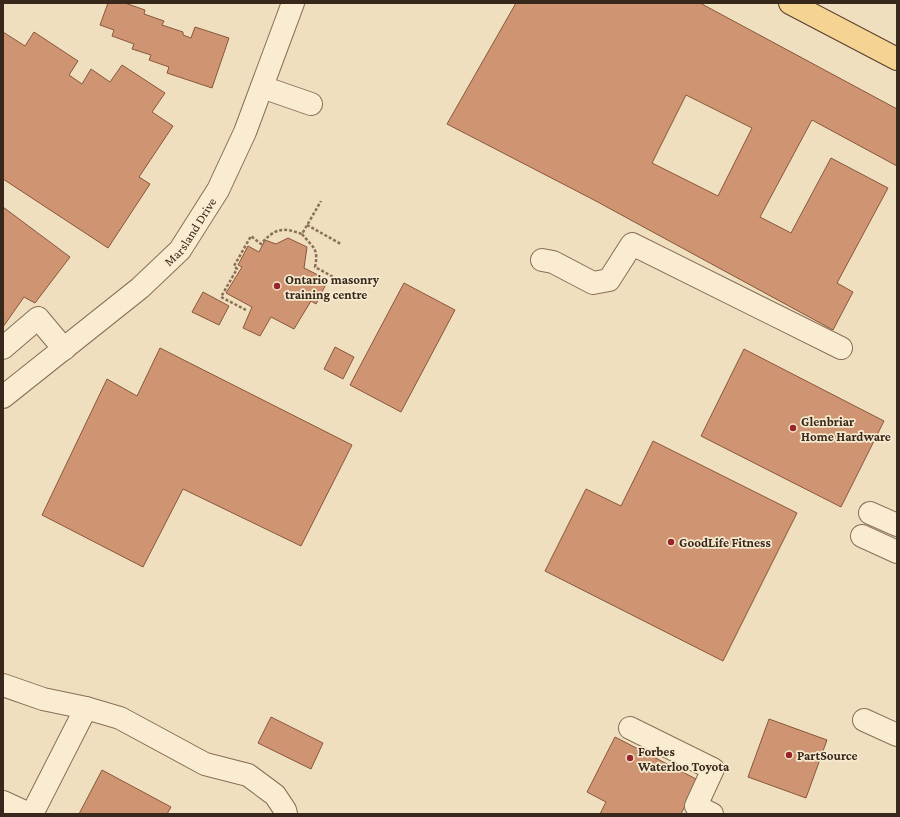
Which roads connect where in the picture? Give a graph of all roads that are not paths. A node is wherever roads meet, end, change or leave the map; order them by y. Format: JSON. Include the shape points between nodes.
{"nodes":[{"id":1,"x":294,"y":3,"type":"edge"},
{"id":2,"x":790,"y":3,"type":"edge"},
{"id":3,"x":897,"y":59,"type":"edge"},
{"id":4,"x":262,"y":87,"type":"junction"},
{"id":5,"x":311,"y":104,"type":"dead end"},
{"id":6,"x":542,"y":260,"type":"dead end"},
{"id":7,"x":3,"y":348,"type":"edge"},
{"id":8,"x":841,"y":348,"type":"dead end"},
{"id":9,"x":64,"y":349,"type":"junction"},
{"id":10,"x":3,"y":397,"type":"edge"},
{"id":11,"x":870,"y":513,"type":"dead end"},
{"id":12,"x":897,"y":525,"type":"edge"},
{"id":13,"x":862,"y":536,"type":"dead end"},
{"id":14,"x":897,"y":552,"type":"edge"},
{"id":15,"x":3,"y":685,"type":"edge"},
{"id":16,"x":86,"y":708,"type":"junction"},
{"id":17,"x":864,"y":720,"type":"dead end"},
{"id":18,"x":630,"y":728,"type":"dead end"},
{"id":19,"x":897,"y":736,"type":"edge"},
{"id":20,"x":3,"y":802,"type":"edge"},
{"id":21,"x":29,"y":814,"type":"edge"},
{"id":22,"x":32,"y":814,"type":"edge"},
{"id":23,"x":286,"y":814,"type":"edge"},
{"id":24,"x":712,"y":814,"type":"edge"}],
"edges":[{"from":1,"to":4,"type":"street","name":"Marsland Drive"},
{"from":2,"to":3,"type":"main road"},
{"from":4,"to":5,"type":"street"},
{"from":4,"to":9,"type":"street","name":"Marsland Drive","via":[[218,190],[180,250],[140,288]]},
{"from":6,"to":8,"type":"street","via":[[553,262],[593,283],[609,280],[632,244]]},
{"from":7,"to":9,"type":"street","via":[[38,318]]},
{"from":9,"to":10,"type":"street","name":"Marsland Drive"},
{"from":11,"to":12,"type":"street"},
{"from":13,"to":14,"type":"street"},
{"from":15,"to":16,"type":"street","via":[[43,699]]},
{"from":16,"to":22,"type":"street"},
{"from":16,"to":23,"type":"street","via":[[120,718],[204,764],[248,775],[275,795]]},
{"from":17,"to":19,"type":"street"},
{"from":18,"to":24,"type":"street","via":[[713,769],[696,806]]},
{"from":20,"to":21,"type":"street"}]}
